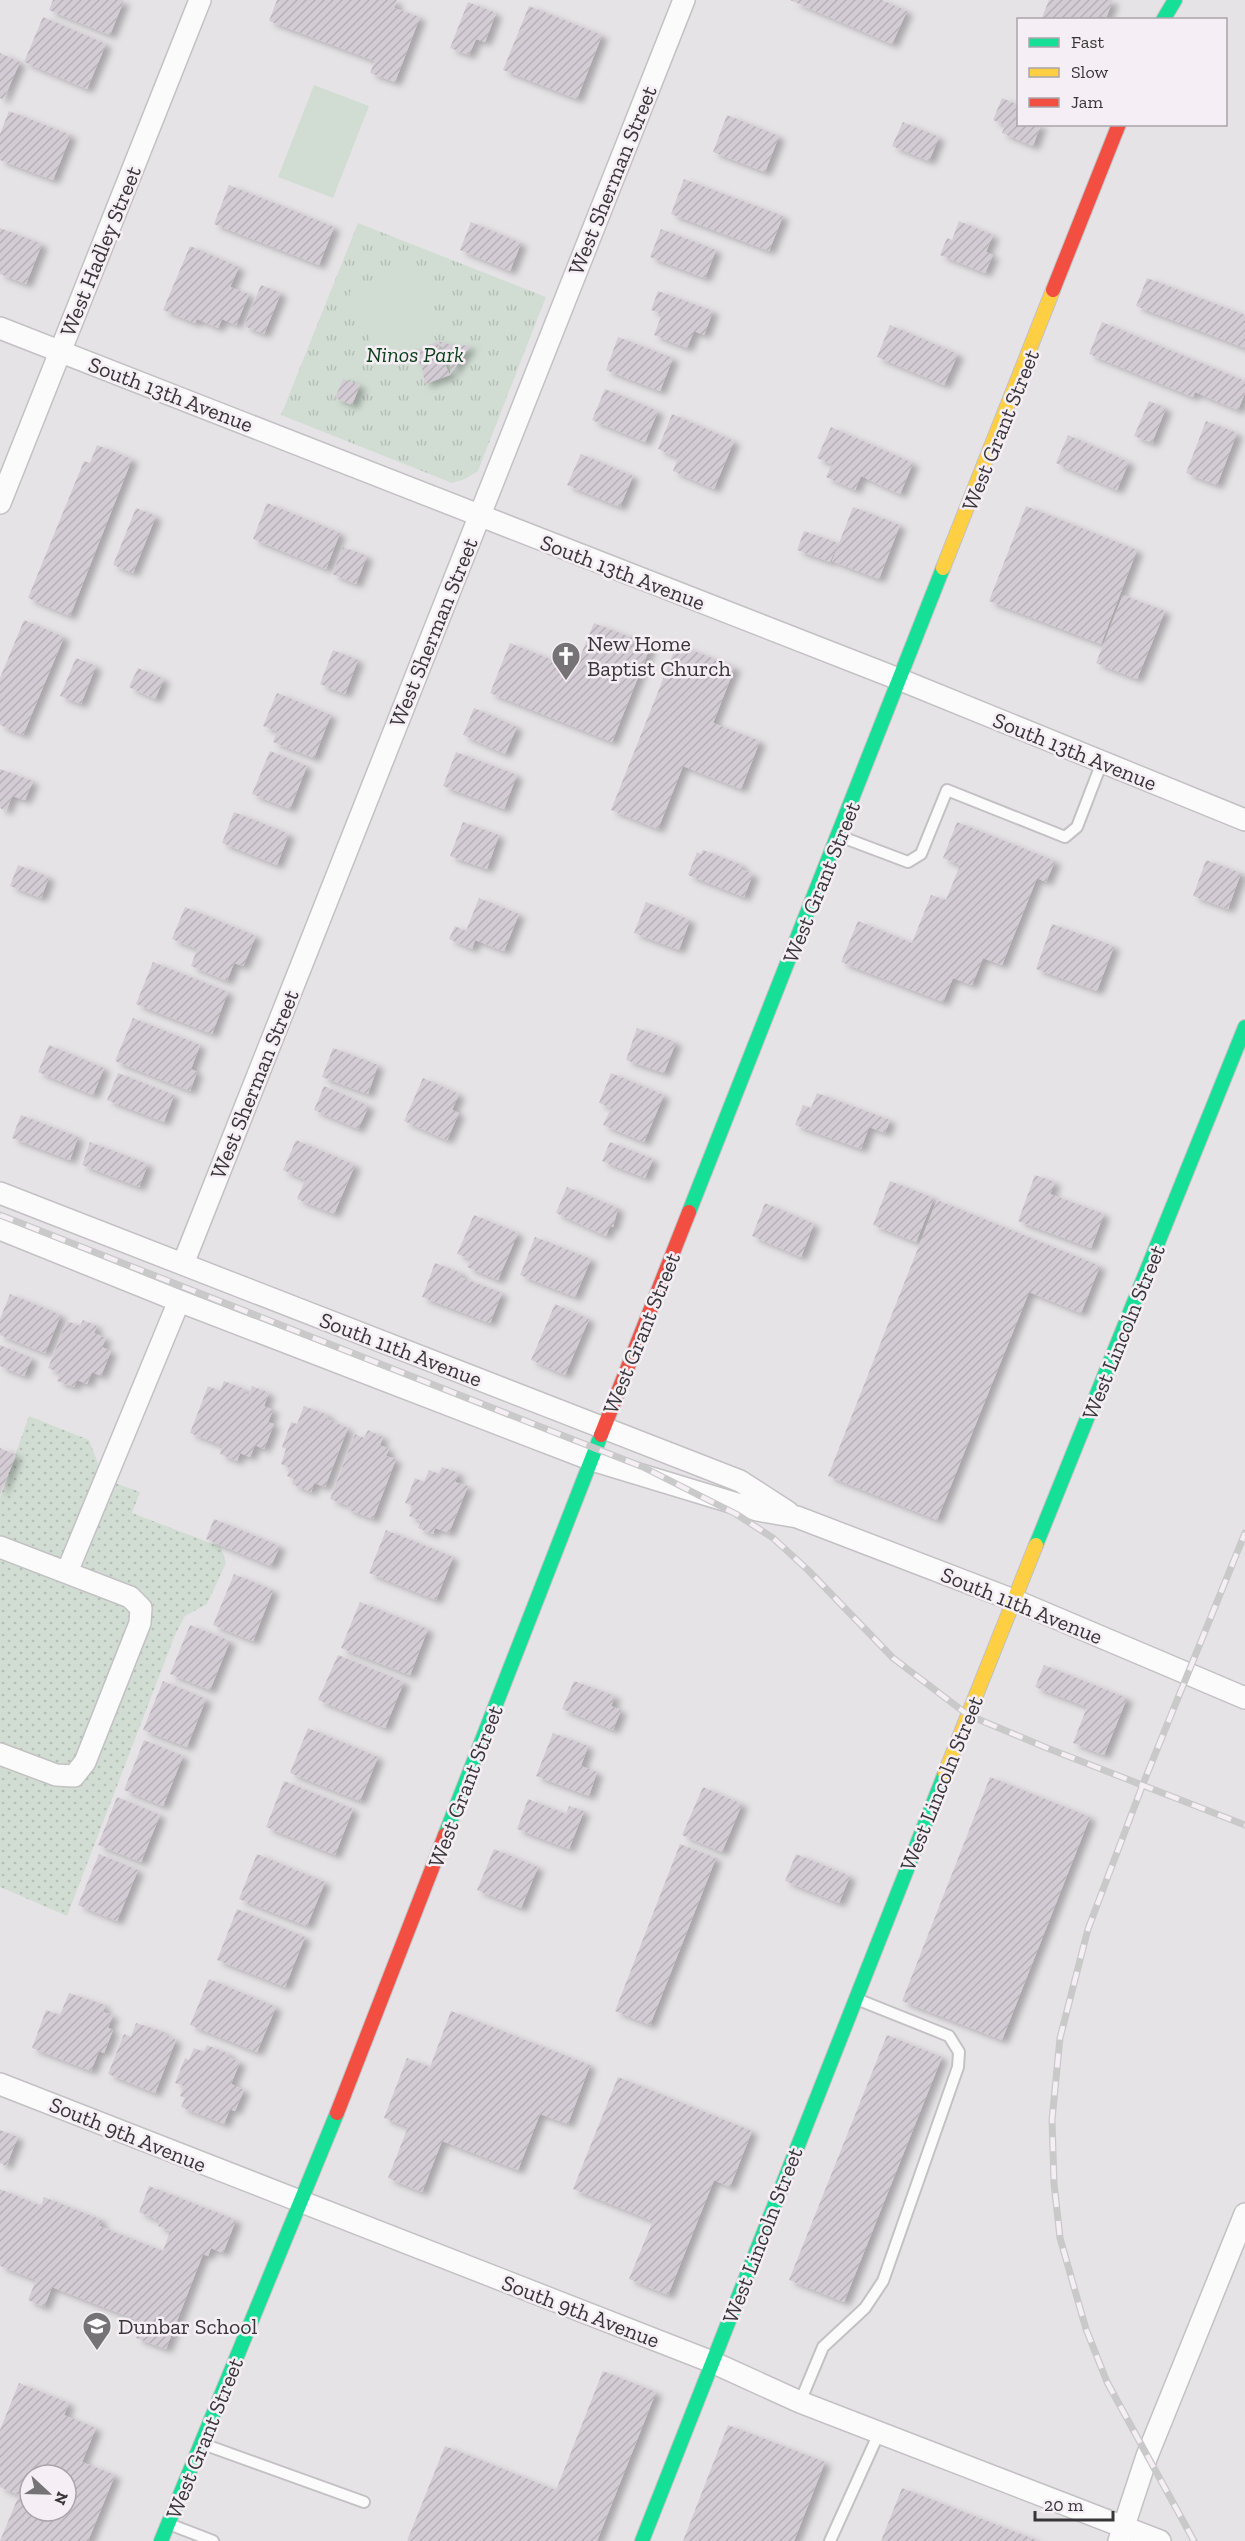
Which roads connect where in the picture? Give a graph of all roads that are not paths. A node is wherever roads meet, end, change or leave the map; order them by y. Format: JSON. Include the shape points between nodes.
{"nodes":[{"id":1,"x":200,"y":0,"type":"edge"},
{"id":2,"x":684,"y":0,"type":"edge"},
{"id":3,"x":1175,"y":0,"type":"edge"},
{"id":4,"x":1164,"y":18,"type":"edge"},
{"id":5,"x":1118,"y":126,"type":"edge"},
{"id":6,"x":0,"y":328,"type":"edge"},
{"id":7,"x":61,"y":351,"type":"junction"},
{"id":8,"x":0,"y":503,"type":"edge"},
{"id":9,"x":479,"y":516,"type":"junction"},
{"id":10,"x":901,"y":680,"type":"junction"},
{"id":11,"x":1102,"y":762,"type":"junction"},
{"id":12,"x":1245,"y":820,"type":"edge"},
{"id":13,"x":839,"y":836,"type":"junction"},
{"id":14,"x":1245,"y":1027,"type":"edge"},
{"id":15,"x":0,"y":1193,"type":"edge"},
{"id":16,"x":0,"y":1228,"type":"edge"},
{"id":17,"x":183,"y":1264,"type":"junction"},
{"id":18,"x":178,"y":1301,"type":"junction"},
{"id":19,"x":604,"y":1428,"type":"junction"},
{"id":20,"x":592,"y":1460,"type":"junction"},
{"id":21,"x":796,"y":1517,"type":"junction"},
{"id":22,"x":0,"y":1547,"type":"edge"},
{"id":23,"x":67,"y":1572,"type":"junction"},
{"id":24,"x":1016,"y":1601,"type":"junction"},
{"id":25,"x":1245,"y":1698,"type":"edge"},
{"id":26,"x":0,"y":1754,"type":"edge"},
{"id":27,"x":856,"y":1998,"type":"junction"},
{"id":28,"x":0,"y":2084,"type":"edge"},
{"id":29,"x":302,"y":2202,"type":"junction"},
{"id":30,"x":1245,"y":2214,"type":"edge"},
{"id":31,"x":712,"y":2362,"type":"junction"},
{"id":32,"x":800,"y":2402,"type":"junction"},
{"id":33,"x":879,"y":2433,"type":"junction"},
{"id":34,"x":201,"y":2443,"type":"junction"},
{"id":35,"x":364,"y":2502,"type":"dead end"},
{"id":36,"x":168,"y":2524,"type":"junction"},
{"id":37,"x":1122,"y":2534,"type":"edge"},
{"id":38,"x":161,"y":2541,"type":"edge"},
{"id":39,"x":213,"y":2541,"type":"edge"},
{"id":40,"x":642,"y":2541,"type":"edge"},
{"id":41,"x":830,"y":2541,"type":"edge"},
{"id":42,"x":1160,"y":2541,"type":"edge"}],
"edges":[{"from":1,"to":7,"type":"street","name":"West Hadley Street"},
{"from":2,"to":9,"type":"street","name":"West Sherman Street"},
{"from":3,"to":4,"type":"main road"},
{"from":5,"to":10,"type":"main road","name":"West Grant Street"},
{"from":6,"to":7,"type":"street","name":"South 13th Avenue"},
{"from":7,"to":8,"type":"street","name":"West Hadley Street"},
{"from":7,"to":9,"type":"street","name":"South 13th Avenue"},
{"from":9,"to":10,"type":"street","name":"South 13th Avenue"},
{"from":9,"to":17,"type":"street","name":"West Sherman Street"},
{"from":10,"to":11,"type":"street","name":"South 13th Avenue"},
{"from":10,"to":13,"type":"main road","name":"West Grant Street"},
{"from":11,"to":12,"type":"street","name":"South 13th Avenue"},
{"from":11,"to":13,"type":"lane","via":[[1077,827],[1065,837],[947,790],[921,854],[908,862]]},
{"from":13,"to":19,"type":"main road","name":"West Grant Street"},
{"from":14,"to":24,"type":"main road","name":"West Lincoln Street"},
{"from":15,"to":17,"type":"street","name":"South 11th Avenue"},
{"from":16,"to":18,"type":"street","name":"South 11th Avenue"},
{"from":17,"to":19,"type":"street","name":"South 11th Avenue"},
{"from":18,"to":20,"type":"street","name":"South 11th Avenue"},
{"from":18,"to":23,"type":"street"},
{"from":19,"to":20,"type":"main road","name":"West Grant Street"},
{"from":19,"to":21,"type":"street","name":"South 11th Avenue","via":[[740,1481]]},
{"from":20,"to":21,"type":"street","name":"South 11th Avenue","via":[[757,1510]]},
{"from":20,"to":29,"type":"main road","name":"West Grant Street"},
{"from":21,"to":24,"type":"street","name":"South 11th Avenue"},
{"from":22,"to":23,"type":"street"},
{"from":23,"to":26,"type":"street","via":[[130,1597],[141,1608],[140,1623],[85,1762],[74,1776],[56,1775]]},
{"from":24,"to":25,"type":"street","name":"South 11th Avenue"},
{"from":24,"to":27,"type":"main road","name":"West Lincoln Street"},
{"from":27,"to":31,"type":"main road","name":"West Lincoln Street"},
{"from":27,"to":32,"type":"lane","via":[[949,2036],[959,2052],[958,2067],[883,2281],[865,2308],[823,2347]]},
{"from":28,"to":29,"type":"street","name":"South 9th Avenue"},
{"from":29,"to":31,"type":"street","name":"South 9th Avenue"},
{"from":29,"to":34,"type":"main road","name":"West Grant Street"},
{"from":30,"to":37,"type":"street","via":[[1147,2456]]},
{"from":31,"to":32,"type":"street","name":"South 9th Avenue"},
{"from":31,"to":40,"type":"main road","name":"West Lincoln Street"},
{"from":32,"to":33,"type":"street","name":"South 9th Avenue"},
{"from":33,"to":37,"type":"street","name":"South 9th Avenue"},
{"from":33,"to":41,"type":"lane"},
{"from":34,"to":35,"type":"lane"},
{"from":34,"to":36,"type":"main road","name":"West Grant Street"},
{"from":36,"to":38,"type":"main road","name":"West Grant Street"},
{"from":36,"to":39,"type":"lane"},
{"from":37,"to":42,"type":"street","name":"South 9th Avenue"}]}
